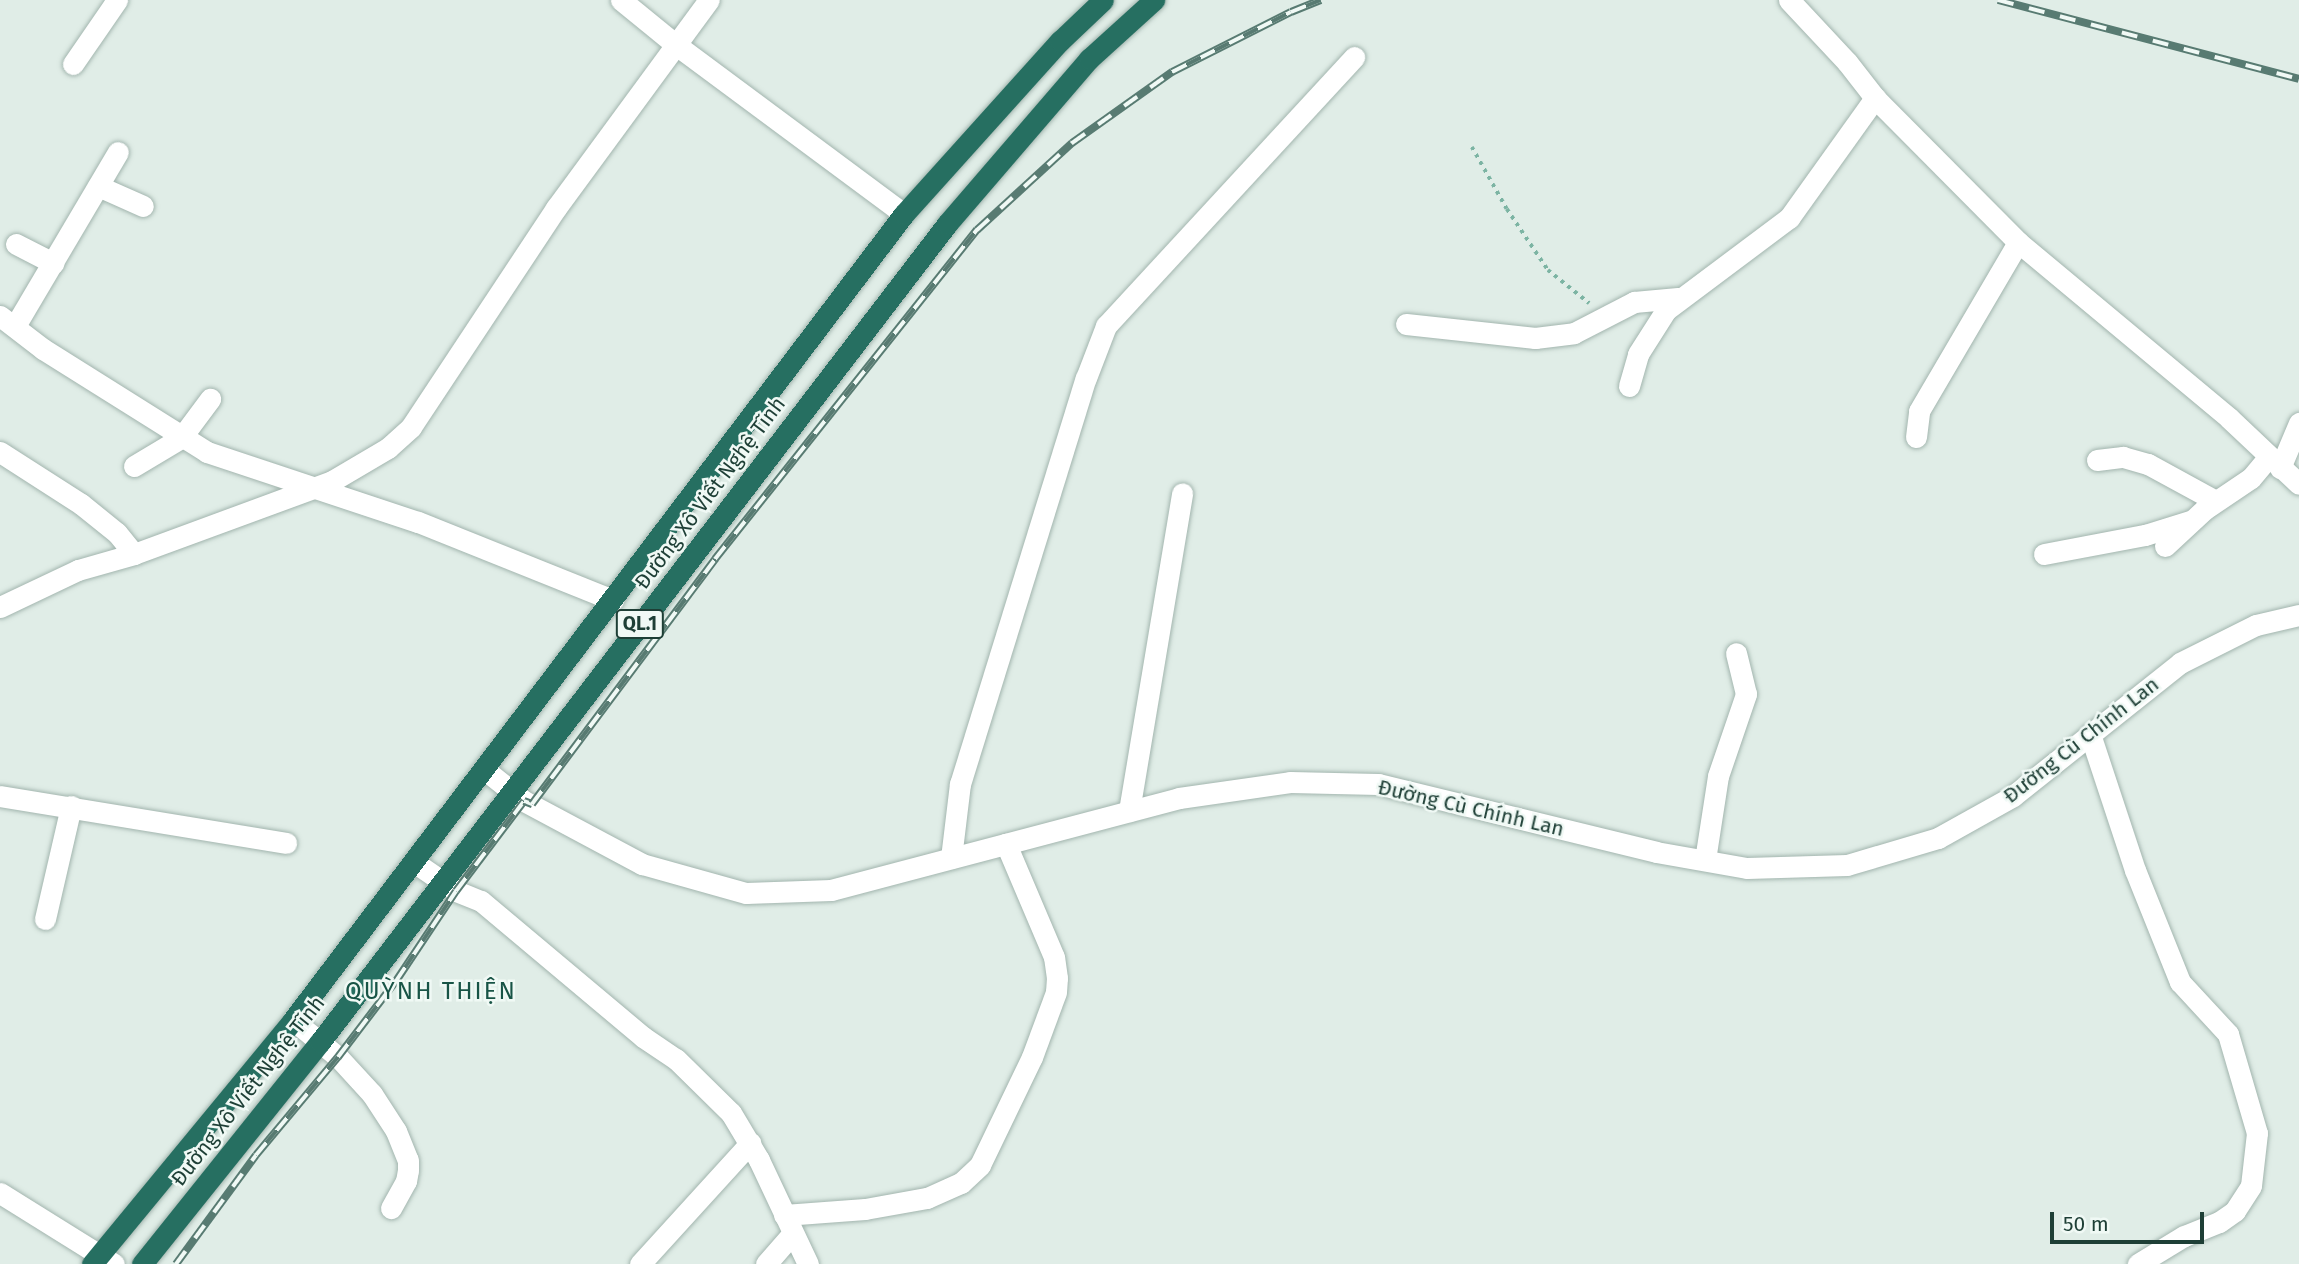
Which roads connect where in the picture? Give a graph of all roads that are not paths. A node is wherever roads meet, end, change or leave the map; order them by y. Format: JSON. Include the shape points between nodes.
{"nodes":[{"id":1,"x":117,"y":0,"type":"edge"},
{"id":2,"x":621,"y":0,"type":"edge"},
{"id":3,"x":709,"y":0,"type":"edge"},
{"id":4,"x":1102,"y":0,"type":"edge"},
{"id":5,"x":1154,"y":0,"type":"edge"},
{"id":6,"x":1789,"y":0,"type":"edge"},
{"id":7,"x":675,"y":44,"type":"junction"},
{"id":8,"x":1354,"y":57,"type":"dead end"},
{"id":9,"x":73,"y":64,"type":"dead end"},
{"id":10,"x":1875,"y":98,"type":"junction"},
{"id":11,"x":118,"y":152,"type":"dead end"},
{"id":12,"x":98,"y":186,"type":"junction"},
{"id":13,"x":143,"y":206,"type":"dead end"},
{"id":14,"x":904,"y":214,"type":"junction"},
{"id":15,"x":2018,"y":242,"type":"junction"},
{"id":16,"x":16,"y":244,"type":"dead end"},
{"id":17,"x":53,"y":263,"type":"junction"},
{"id":18,"x":1678,"y":298,"type":"junction"},
{"id":19,"x":8,"y":321,"type":"edge"},
{"id":20,"x":1406,"y":324,"type":"dead end"},
{"id":21,"x":1629,"y":386,"type":"dead end"},
{"id":22,"x":210,"y":399,"type":"dead end"},
{"id":23,"x":2299,"y":423,"type":"edge"},
{"id":24,"x":1916,"y":437,"type":"dead end"},
{"id":25,"x":181,"y":438,"type":"junction"},
{"id":26,"x":0,"y":452,"type":"edge"},
{"id":27,"x":2097,"y":460,"type":"dead end"},
{"id":28,"x":2274,"y":463,"type":"junction"},
{"id":29,"x":134,"y":466,"type":"dead end"},
{"id":30,"x":2299,"y":484,"type":"edge"},
{"id":31,"x":313,"y":487,"type":"junction"},
{"id":32,"x":1182,"y":493,"type":"dead end"},
{"id":33,"x":2216,"y":501,"type":"junction"},
{"id":34,"x":2190,"y":522,"type":"junction"},
{"id":35,"x":2165,"y":546,"type":"dead end"},
{"id":36,"x":134,"y":554,"type":"junction"},
{"id":37,"x":2044,"y":554,"type":"dead end"},
{"id":38,"x":613,"y":600,"type":"junction"},
{"id":39,"x":0,"y":607,"type":"edge"},
{"id":40,"x":2299,"y":615,"type":"edge"},
{"id":41,"x":1736,"y":653,"type":"dead end"},
{"id":42,"x":2090,"y":734,"type":"junction"},
{"id":43,"x":485,"y":770,"type":"junction"},
{"id":44,"x":511,"y":792,"type":"junction"},
{"id":45,"x":0,"y":796,"type":"edge"},
{"id":46,"x":71,"y":806,"type":"junction"},
{"id":47,"x":1129,"y":811,"type":"junction"},
{"id":48,"x":286,"y":843,"type":"dead end"},
{"id":49,"x":1006,"y":844,"type":"junction"},
{"id":50,"x":951,"y":858,"type":"junction"},
{"id":51,"x":1705,"y":860,"type":"junction"},
{"id":52,"x":414,"y":862,"type":"junction"},
{"id":53,"x":442,"y":883,"type":"junction"},
{"id":54,"x":45,"y":919,"type":"dead end"},
{"id":55,"x":293,"y":1020,"type":"junction"},
{"id":56,"x":320,"y":1042,"type":"junction"},
{"id":57,"x":750,"y":1143,"type":"junction"},
{"id":58,"x":0,"y":1193,"type":"edge"},
{"id":59,"x":391,"y":1208,"type":"dead end"},
{"id":60,"x":788,"y":1224,"type":"junction"},
{"id":61,"x":659,"y":1256,"type":"edge"},
{"id":62,"x":102,"y":1261,"type":"edge"},
{"id":63,"x":142,"y":1264,"type":"edge"},
{"id":64,"x":640,"y":1264,"type":"edge"},
{"id":65,"x":766,"y":1264,"type":"edge"},
{"id":66,"x":808,"y":1264,"type":"edge"},
{"id":67,"x":2138,"y":1264,"type":"edge"}],
"edges":[{"from":1,"to":9,"type":"street"},
{"from":2,"to":7,"type":"street"},
{"from":3,"to":7,"type":"street"},
{"from":4,"to":14,"type":"highway","name":"Đường Xô Viết Nghệ Tĩnh","number":"QL.1"},
{"from":5,"to":44,"type":"highway","name":"Đường Xô Viết Nghệ Tĩnh","number":"QL.1","via":[[1089,59],[947,224]]},
{"from":6,"to":10,"type":"street"},
{"from":7,"to":14,"type":"street"},
{"from":7,"to":31,"type":"street","via":[[556,208],[411,427],[367,462]]},
{"from":8,"to":50,"type":"street","via":[[1106,327],[1086,378],[960,784]]},
{"from":10,"to":15,"type":"street"},
{"from":10,"to":18,"type":"street","via":[[1789,218]]},
{"from":11,"to":12,"type":"street"},
{"from":12,"to":13,"type":"street"},
{"from":12,"to":17,"type":"street"},
{"from":14,"to":38,"type":"highway","name":"Đường Xô Viết Nghệ Tĩnh","number":"QL.1"},
{"from":15,"to":24,"type":"street","via":[[1919,411]]},
{"from":15,"to":28,"type":"street","via":[[2229,418]]},
{"from":16,"to":17,"type":"street"},
{"from":17,"to":19,"type":"street"},
{"from":18,"to":20,"type":"street","via":[[1634,302],[1574,333],[1535,338]]},
{"from":18,"to":21,"type":"street","via":[[1638,354]]},
{"from":19,"to":25,"type":"street"},
{"from":22,"to":25,"type":"street"},
{"from":23,"to":28,"type":"street"},
{"from":25,"to":29,"type":"street"},
{"from":25,"to":31,"type":"street","via":[[207,452]]},
{"from":26,"to":36,"type":"street","via":[[81,504],[117,533]]},
{"from":27,"to":33,"type":"street","via":[[2123,457],[2148,464]]},
{"from":28,"to":30,"type":"street"},
{"from":28,"to":33,"type":"street"},
{"from":31,"to":36,"type":"street"},
{"from":31,"to":38,"type":"street","via":[[418,522]]},
{"from":32,"to":47,"type":"street"},
{"from":33,"to":34,"type":"street"},
{"from":34,"to":35,"type":"street"},
{"from":34,"to":37,"type":"street"},
{"from":36,"to":39,"type":"street","via":[[78,570]]},
{"from":38,"to":43,"type":"highway","name":"Đường Xô Viết Nghệ Tĩnh","number":"QL.1"},
{"from":40,"to":42,"type":"street","name":"Đường Cù Chính Lan","via":[[2256,625],[2180,663]]},
{"from":41,"to":51,"type":"street","via":[[1746,694],[1718,776]]},
{"from":42,"to":51,"type":"street","name":"Đường Cù Chính Lan","via":[[2013,796],[1938,838],[1847,865],[1747,868]]},
{"from":42,"to":67,"type":"street","via":[[2135,870],[2180,982],[2228,1034],[2257,1133],[2251,1186],[2235,1211]]},
{"from":43,"to":44,"type":"street","name":"Đường Cù Chính Lan"},
{"from":43,"to":52,"type":"highway","name":"Đường Xô Viết Nghệ Tĩnh","number":"QL.1"},
{"from":44,"to":50,"type":"street","name":"Đường Cù Chính Lan","via":[[642,864],[746,893],[831,890]]},
{"from":44,"to":53,"type":"highway","name":"Đường Xô Viết Nghệ Tĩnh","number":"QL.1"},
{"from":45,"to":46,"type":"street"},
{"from":46,"to":48,"type":"street","via":[[166,826]]},
{"from":46,"to":54,"type":"street"},
{"from":47,"to":49,"type":"street","name":"Đường Cù Chính Lan"},
{"from":47,"to":51,"type":"street","name":"Đường Cù Chính Lan","via":[[1179,798],[1290,782],[1378,784]]},
{"from":49,"to":50,"type":"street","name":"Đường Cù Chính Lan"},
{"from":49,"to":60,"type":"street","via":[[1054,957],[1056,992],[1032,1057],[980,1165],[961,1183],[927,1198]]},
{"from":52,"to":53,"type":"street"},
{"from":52,"to":55,"type":"highway","name":"Đường Xô Viết Nghệ Tĩnh","number":"QL.1"},
{"from":53,"to":56,"type":"highway","name":"Đường Xô Viết Nghệ Tĩnh","number":"QL.1"},
{"from":53,"to":57,"type":"street","via":[[481,901],[643,1037],[676,1059],[731,1113]]},
{"from":55,"to":56,"type":"street"},
{"from":55,"to":62,"type":"highway","name":"Đường Xô Viết Nghệ Tĩnh","number":"QL.1"},
{"from":56,"to":59,"type":"street","via":[[372,1094],[396,1131],[408,1170]]},
{"from":56,"to":63,"type":"highway","name":"Đường Xô Viết Nghệ Tĩnh","number":"QL.1"},
{"from":57,"to":60,"type":"street"},
{"from":57,"to":61,"type":"street"},
{"from":58,"to":62,"type":"street"},
{"from":60,"to":65,"type":"street"},
{"from":60,"to":66,"type":"street"},
{"from":61,"to":64,"type":"street"}]}
